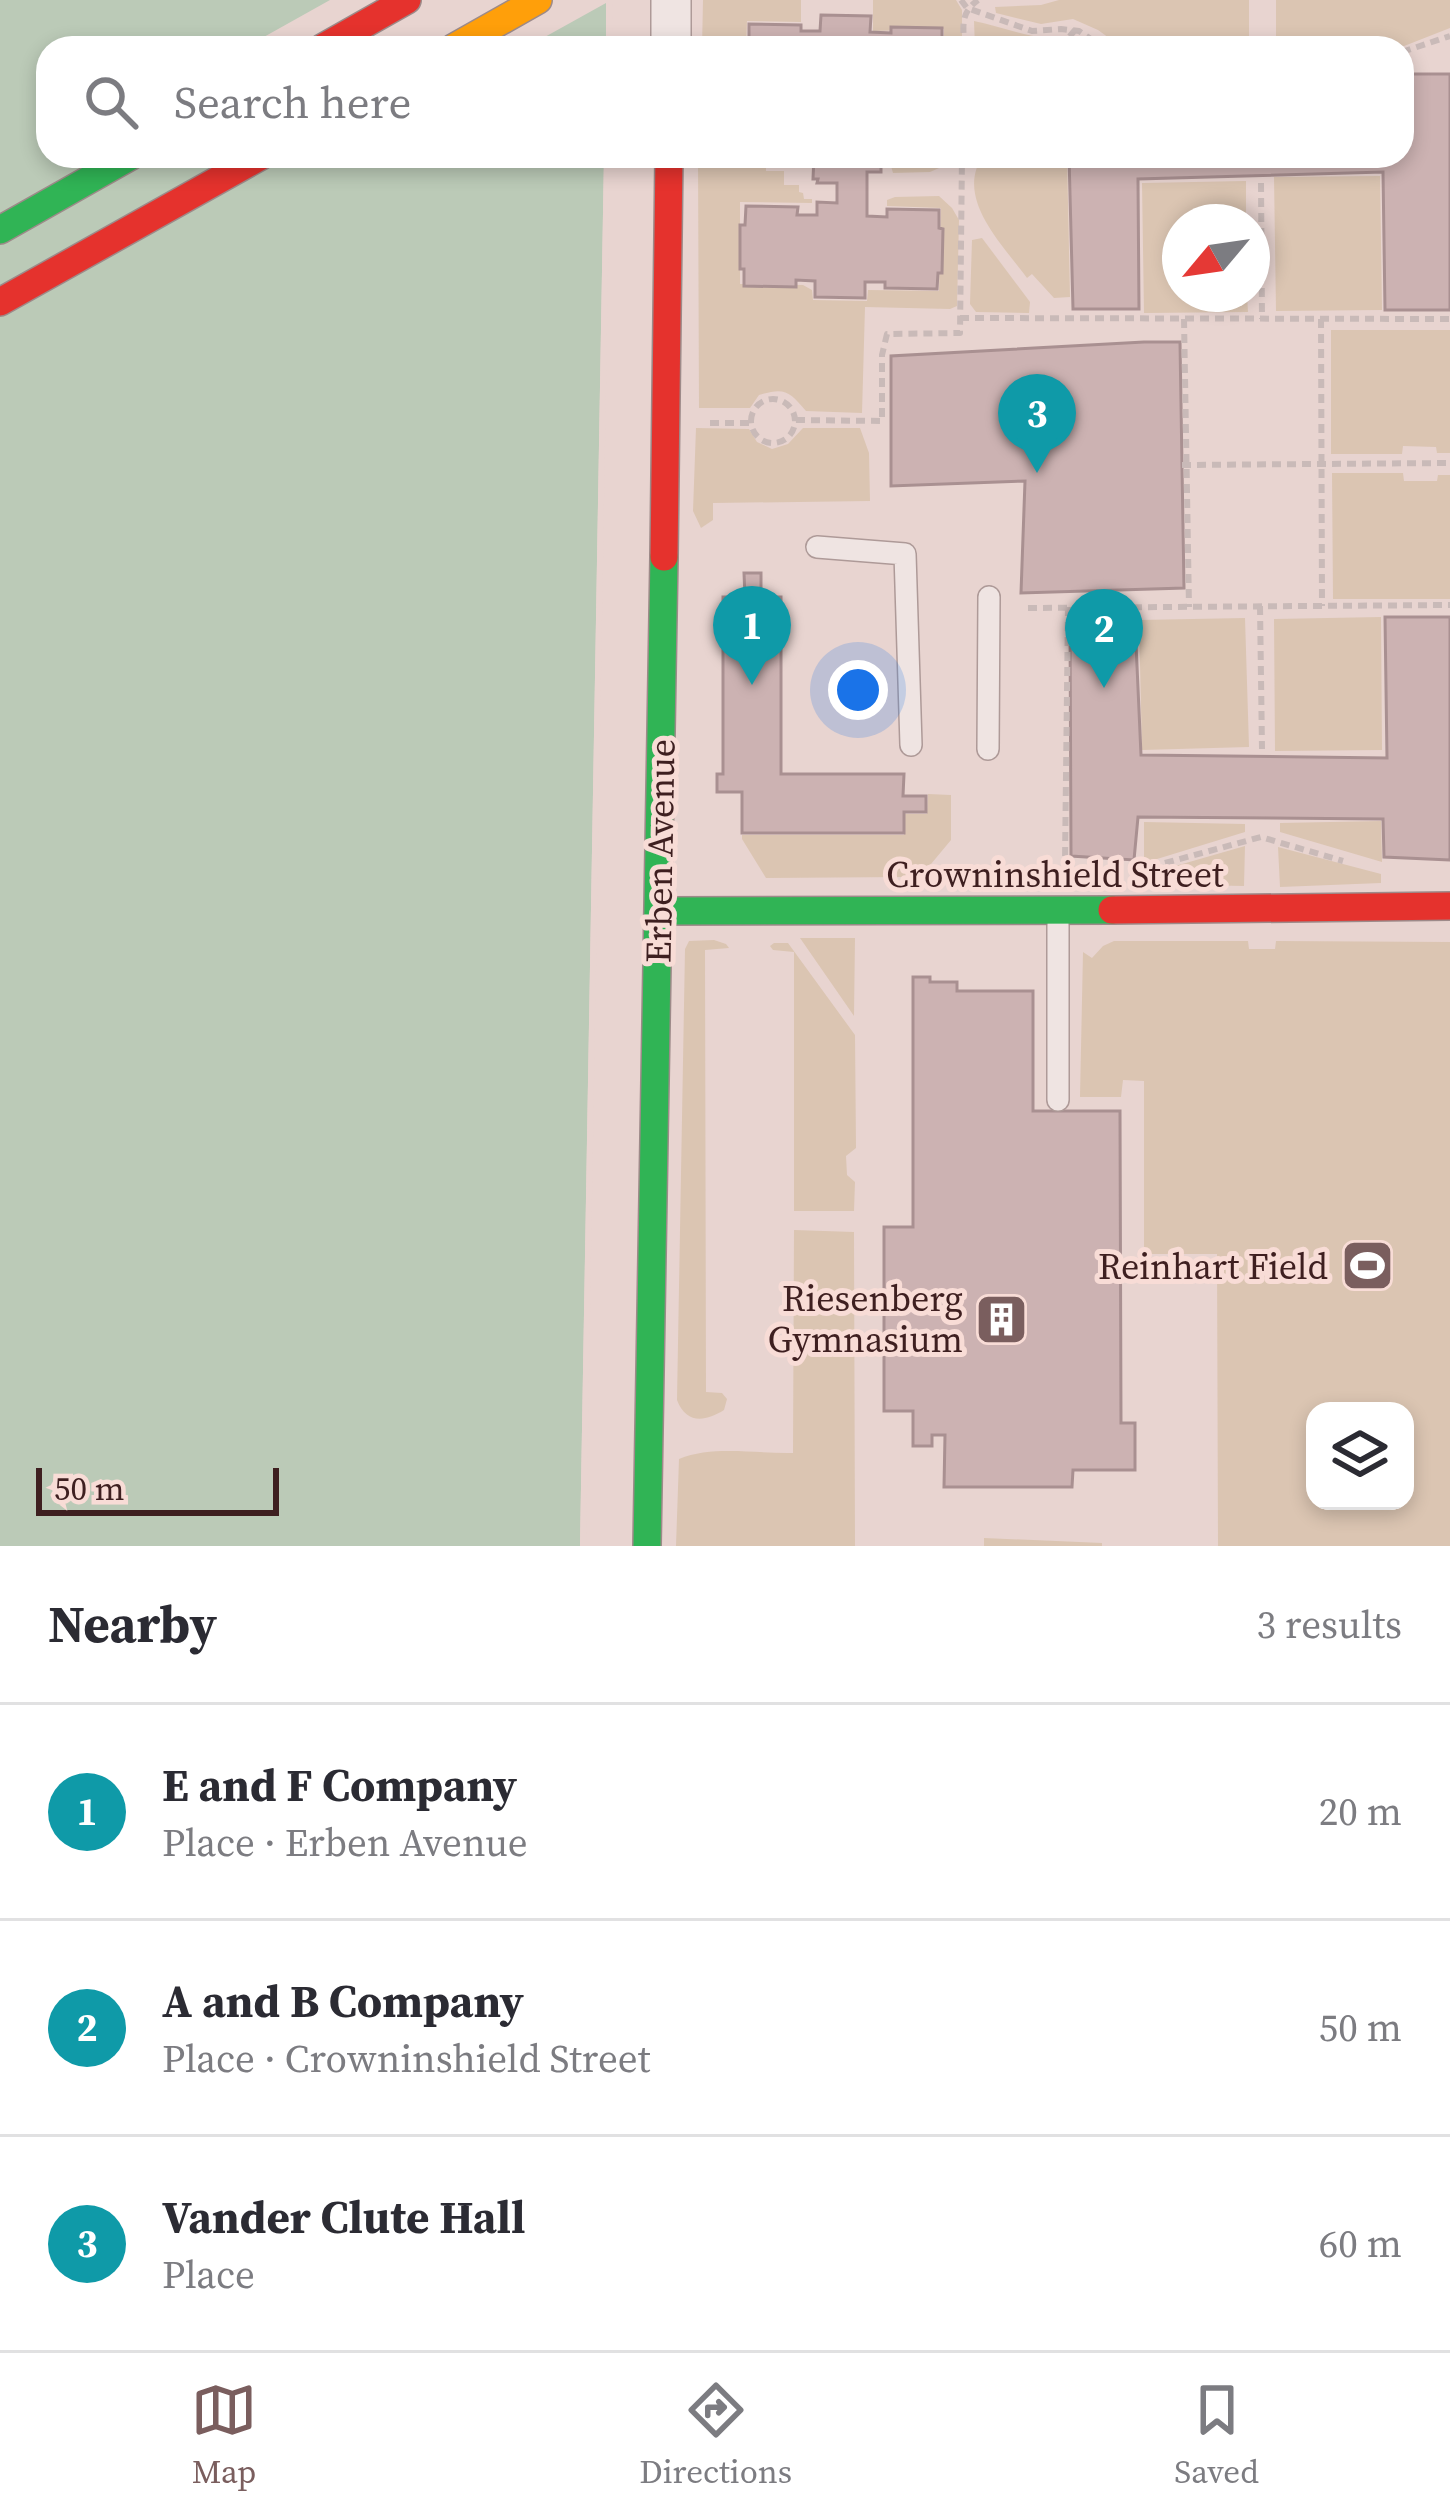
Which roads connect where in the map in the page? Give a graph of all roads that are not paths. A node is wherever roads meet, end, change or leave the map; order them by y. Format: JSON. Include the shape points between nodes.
{"nodes":[{"id":1,"x":407,"y":0,"type":"edge"},
{"id":2,"x":538,"y":0,"type":"edge"},
{"id":3,"x":671,"y":0,"type":"edge"},
{"id":4,"x":343,"y":36,"type":"edge"},
{"id":5,"x":474,"y":36,"type":"edge"},
{"id":6,"x":671,"y":36,"type":"edge"},
{"id":7,"x":110,"y":168,"type":"edge"},
{"id":8,"x":240,"y":168,"type":"edge"},
{"id":9,"x":669,"y":168,"type":"edge"},
{"id":10,"x":0,"y":230,"type":"edge"},
{"id":11,"x":0,"y":302,"type":"edge"},
{"id":12,"x":817,"y":547,"type":"dead end"},
{"id":13,"x":989,"y":597,"type":"dead end"},
{"id":14,"x":910,"y":746,"type":"dead end"},
{"id":15,"x":988,"y":749,"type":"dead end"},
{"id":16,"x":1450,"y":906,"type":"edge"},
{"id":17,"x":660,"y":910,"type":"junction"},
{"id":18,"x":1058,"y":911,"type":"junction"},
{"id":19,"x":1058,"y":1100,"type":"dead end"},
{"id":20,"x":647,"y":1546,"type":"edge"}],
"edges":[{"from":1,"to":4,"type":"main road"},
{"from":2,"to":5,"type":"main road"},
{"from":3,"to":6,"type":"street"},
{"from":7,"to":10,"type":"main road"},
{"from":8,"to":11,"type":"main road"},
{"from":9,"to":17,"type":"main road","name":"Erben Avenue"},
{"from":12,"to":14,"type":"lane","via":[[905,554]]},
{"from":13,"to":15,"type":"lane"},
{"from":16,"to":18,"type":"main road","name":"Crowninshield Street"},
{"from":17,"to":18,"type":"main road","name":"Crowninshield Street"},
{"from":17,"to":20,"type":"main road","name":"Erben Avenue"},
{"from":18,"to":19,"type":"lane"}]}
